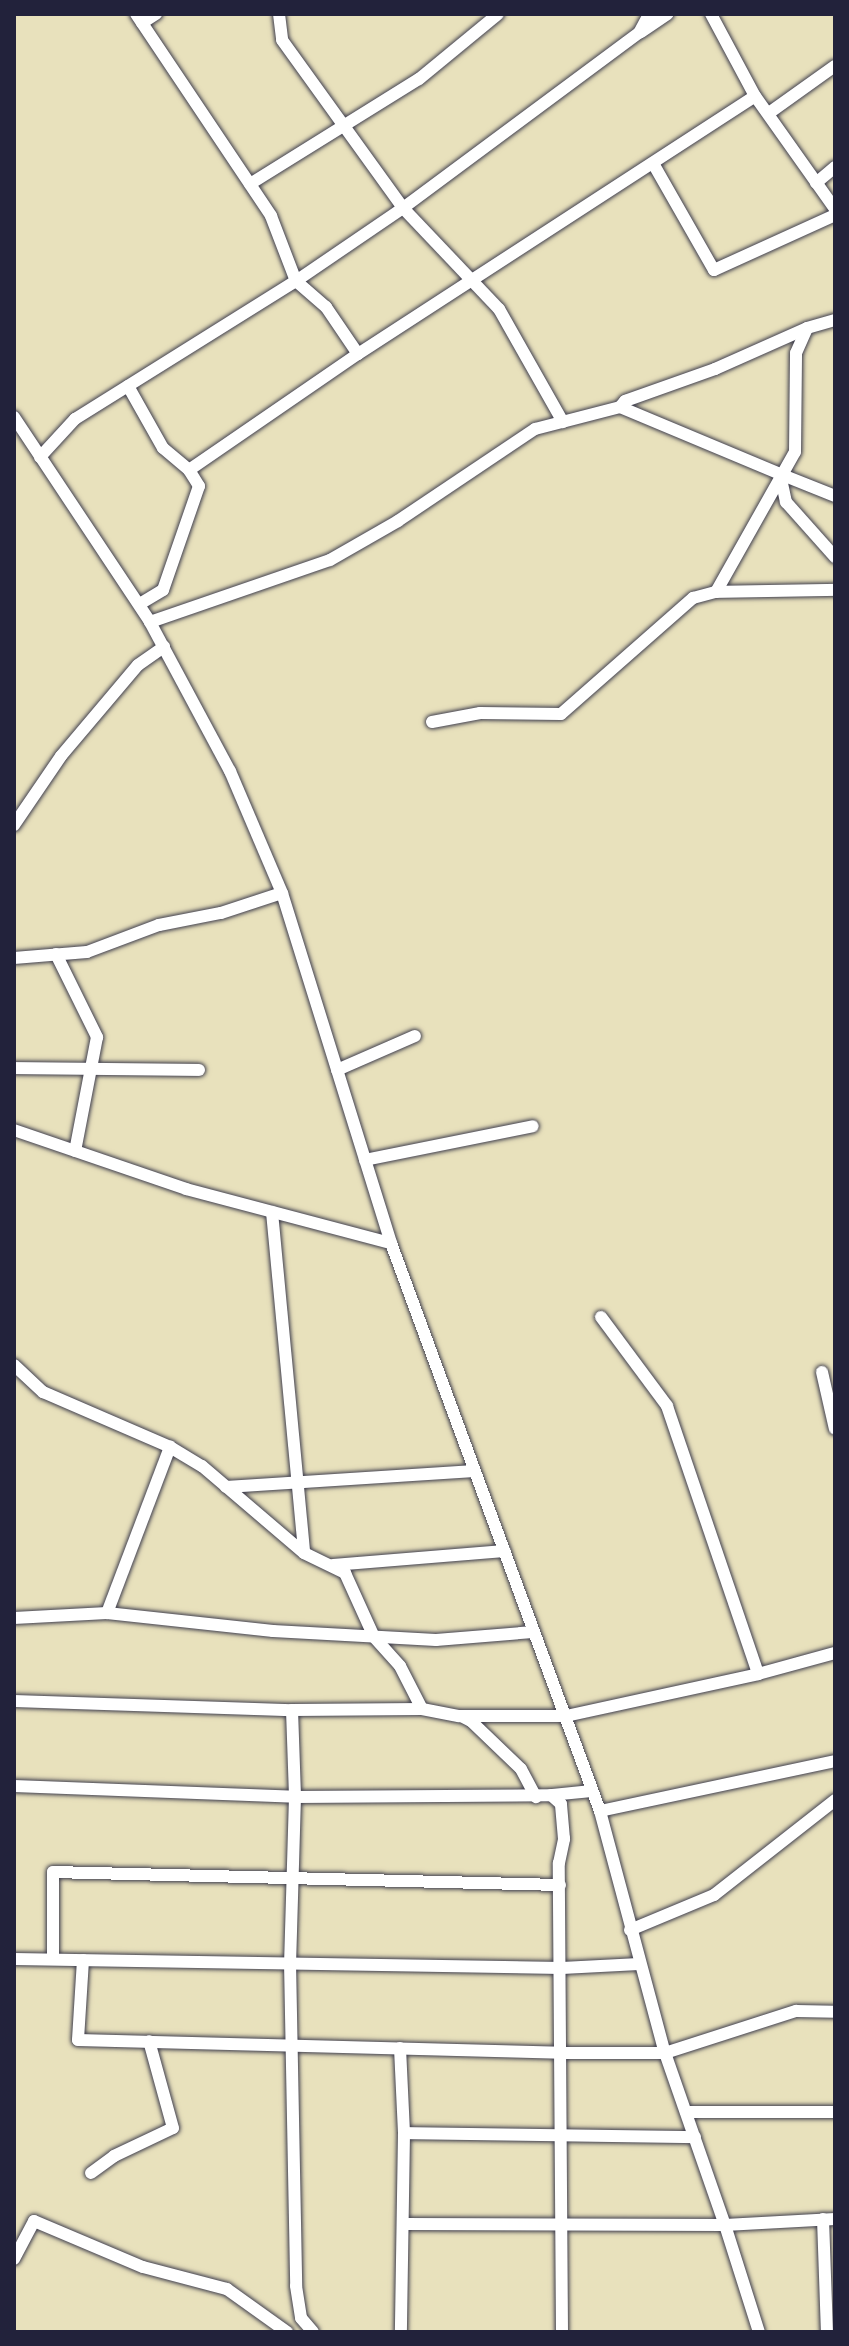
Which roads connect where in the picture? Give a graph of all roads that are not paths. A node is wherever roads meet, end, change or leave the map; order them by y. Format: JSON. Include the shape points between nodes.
{"nodes":[{"id":1,"x":156,"y":14,"type":"edge"},
{"id":2,"x":279,"y":14,"type":"edge"},
{"id":3,"x":498,"y":14,"type":"edge"},
{"id":4,"x":649,"y":14,"type":"edge"},
{"id":5,"x":668,"y":14,"type":"edge"},
{"id":6,"x":711,"y":14,"type":"edge"},
{"id":7,"x":139,"y":18,"type":"edge"},
{"id":8,"x":639,"y":33,"type":"junction"},
{"id":9,"x":835,"y":66,"type":"edge"},
{"id":10,"x":755,"y":96,"type":"junction"},
{"id":11,"x":769,"y":113,"type":"junction"},
{"id":12,"x":344,"y":125,"type":"junction"},
{"id":13,"x":654,"y":165,"type":"junction"},
{"id":14,"x":835,"y":167,"type":"edge"},
{"id":15,"x":816,"y":183,"type":"junction"},
{"id":16,"x":250,"y":184,"type":"junction"},
{"id":17,"x":403,"y":208,"type":"junction"},
{"id":18,"x":835,"y":212,"type":"edge"},
{"id":19,"x":296,"y":281,"type":"junction"},
{"id":20,"x":473,"y":282,"type":"junction"},
{"id":21,"x":835,"y":320,"type":"edge"},
{"id":22,"x":807,"y":328,"type":"junction"},
{"id":23,"x":358,"y":354,"type":"junction"},
{"id":24,"x":128,"y":386,"type":"junction"},
{"id":25,"x":620,"y":407,"type":"junction"},
{"id":26,"x":14,"y":417,"type":"edge"},
{"id":27,"x":563,"y":422,"type":"junction"},
{"id":28,"x":40,"y":457,"type":"junction"},
{"id":29,"x":189,"y":470,"type":"junction"},
{"id":30,"x":780,"y":474,"type":"junction"},
{"id":31,"x":835,"y":496,"type":"edge"},
{"id":32,"x":835,"y":557,"type":"edge"},
{"id":33,"x":835,"y":590,"type":"edge"},
{"id":34,"x":716,"y":592,"type":"junction"},
{"id":35,"x":140,"y":604,"type":"junction"},
{"id":36,"x":150,"y":622,"type":"junction"},
{"id":37,"x":164,"y":647,"type":"junction"},
{"id":38,"x":432,"y":722,"type":"dead end"},
{"id":39,"x":14,"y":825,"type":"edge"},
{"id":40,"x":282,"y":893,"type":"junction"},
{"id":41,"x":56,"y":954,"type":"junction"},
{"id":42,"x":14,"y":958,"type":"edge"},
{"id":43,"x":415,"y":1036,"type":"dead end"},
{"id":44,"x":14,"y":1068,"type":"edge"},
{"id":45,"x":91,"y":1070,"type":"junction"},
{"id":46,"x":199,"y":1070,"type":"dead end"},
{"id":47,"x":337,"y":1070,"type":"junction"},
{"id":48,"x":533,"y":1126,"type":"dead end"},
{"id":49,"x":14,"y":1130,"type":"edge"},
{"id":50,"x":75,"y":1151,"type":"junction"},
{"id":51,"x":365,"y":1160,"type":"junction"},
{"id":52,"x":272,"y":1212,"type":"junction"},
{"id":53,"x":391,"y":1243,"type":"junction"},
{"id":54,"x":601,"y":1317,"type":"dead end"},
{"id":55,"x":14,"y":1365,"type":"edge"},
{"id":56,"x":822,"y":1372,"type":"dead end"},
{"id":57,"x":835,"y":1429,"type":"edge"},
{"id":58,"x":170,"y":1447,"type":"junction"},
{"id":59,"x":474,"y":1471,"type":"junction"},
{"id":60,"x":297,"y":1482,"type":"junction"},
{"id":61,"x":226,"y":1487,"type":"junction"},
{"id":62,"x":504,"y":1551,"type":"junction"},
{"id":63,"x":304,"y":1553,"type":"junction"},
{"id":64,"x":330,"y":1566,"type":"junction"},
{"id":65,"x":107,"y":1613,"type":"junction"},
{"id":66,"x":14,"y":1618,"type":"edge"},
{"id":67,"x":533,"y":1632,"type":"junction"},
{"id":68,"x":374,"y":1637,"type":"junction"},
{"id":69,"x":835,"y":1653,"type":"edge"},
{"id":70,"x":758,"y":1674,"type":"junction"},
{"id":71,"x":14,"y":1701,"type":"edge"},
{"id":72,"x":422,"y":1709,"type":"junction"},
{"id":73,"x":292,"y":1710,"type":"junction"},
{"id":74,"x":459,"y":1716,"type":"junction"},
{"id":75,"x":566,"y":1716,"type":"junction"},
{"id":76,"x":835,"y":1761,"type":"edge"},
{"id":77,"x":14,"y":1786,"type":"edge"},
{"id":78,"x":591,"y":1791,"type":"junction"},
{"id":79,"x":551,"y":1795,"type":"junction"},
{"id":80,"x":295,"y":1797,"type":"junction"},
{"id":81,"x":536,"y":1797,"type":"junction"},
{"id":82,"x":835,"y":1800,"type":"edge"},
{"id":83,"x":600,"y":1811,"type":"junction"},
{"id":84,"x":294,"y":1879,"type":"junction"},
{"id":85,"x":560,"y":1885,"type":"junction"},
{"id":86,"x":630,"y":1930,"type":"junction"},
{"id":87,"x":14,"y":1959,"type":"edge"},
{"id":88,"x":53,"y":1959,"type":"junction"},
{"id":89,"x":83,"y":1960,"type":"junction"},
{"id":90,"x":290,"y":1962,"type":"junction"},
{"id":91,"x":639,"y":1964,"type":"junction"},
{"id":92,"x":562,"y":1968,"type":"junction"},
{"id":93,"x":835,"y":2012,"type":"edge"},
{"id":94,"x":149,"y":2041,"type":"junction"},
{"id":95,"x":291,"y":2045,"type":"junction"},
{"id":96,"x":400,"y":2048,"type":"junction"},
{"id":97,"x":561,"y":2053,"type":"junction"},
{"id":98,"x":665,"y":2053,"type":"junction"},
{"id":99,"x":686,"y":2112,"type":"junction"},
{"id":100,"x":835,"y":2112,"type":"edge"},
{"id":101,"x":404,"y":2133,"type":"junction"},
{"id":102,"x":561,"y":2135,"type":"junction"},
{"id":103,"x":695,"y":2137,"type":"junction"},
{"id":104,"x":91,"y":2173,"type":"dead end"},
{"id":105,"x":829,"y":2219,"type":"edge"},
{"id":106,"x":403,"y":2224,"type":"junction"},
{"id":107,"x":563,"y":2224,"type":"junction"},
{"id":108,"x":725,"y":2225,"type":"junction"},
{"id":109,"x":14,"y":2259,"type":"edge"},
{"id":110,"x":287,"y":2332,"type":"edge"},
{"id":111,"x":313,"y":2332,"type":"edge"},
{"id":112,"x":401,"y":2332,"type":"edge"},
{"id":113,"x":562,"y":2332,"type":"edge"},
{"id":114,"x":759,"y":2332,"type":"edge"},
{"id":115,"x":827,"y":2332,"type":"edge"}],
"edges":[{"from":1,"to":7,"type":"street"},
{"from":2,"to":12,"type":"street","via":[[282,40]]},
{"from":3,"to":12,"type":"street","via":[[419,79]]},
{"from":4,"to":8,"type":"street"},
{"from":5,"to":8,"type":"street"},
{"from":6,"to":10,"type":"street"},
{"from":7,"to":16,"type":"street"},
{"from":8,"to":17,"type":"street"},
{"from":9,"to":11,"type":"street"},
{"from":10,"to":11,"type":"street"},
{"from":10,"to":13,"type":"street"},
{"from":11,"to":15,"type":"street"},
{"from":12,"to":16,"type":"street"},
{"from":12,"to":17,"type":"street"},
{"from":13,"to":18,"type":"street","via":[[714,270]]},
{"from":13,"to":20,"type":"street"},
{"from":14,"to":15,"type":"street"},
{"from":15,"to":18,"type":"street"},
{"from":16,"to":19,"type":"street","via":[[271,216]]},
{"from":17,"to":19,"type":"street"},
{"from":17,"to":20,"type":"street"},
{"from":19,"to":23,"type":"street","via":[[326,307]]},
{"from":19,"to":24,"type":"street"},
{"from":20,"to":23,"type":"street"},
{"from":20,"to":27,"type":"street","via":[[499,309]]},
{"from":21,"to":22,"type":"street"},
{"from":22,"to":25,"type":"street"},
{"from":22,"to":30,"type":"street","via":[[796,353],[795,452]]},
{"from":23,"to":29,"type":"street"},
{"from":24,"to":28,"type":"street","via":[[75,419]]},
{"from":24,"to":29,"type":"street","via":[[163,448]]},
{"from":25,"to":27,"type":"street"},
{"from":25,"to":30,"type":"street"},
{"from":26,"to":28,"type":"street"},
{"from":27,"to":36,"type":"street","via":[[535,429],[330,560]]},
{"from":28,"to":35,"type":"street"},
{"from":29,"to":35,"type":"street","via":[[199,486],[163,590]]},
{"from":30,"to":31,"type":"street"},
{"from":30,"to":32,"type":"street","via":[[786,502]]},
{"from":30,"to":34,"type":"street"},
{"from":33,"to":34,"type":"street"},
{"from":34,"to":38,"type":"street","via":[[693,598],[561,714],[480,713]]},
{"from":35,"to":36,"type":"street"},
{"from":36,"to":37,"type":"street"},
{"from":37,"to":39,"type":"street","via":[[138,665],[61,756]]},
{"from":37,"to":40,"type":"street","via":[[230,771]]},
{"from":40,"to":41,"type":"street","via":[[159,925],[87,952]]},
{"from":40,"to":47,"type":"street"},
{"from":41,"to":42,"type":"street"},
{"from":41,"to":45,"type":"street","via":[[97,1037]]},
{"from":43,"to":47,"type":"street"},
{"from":44,"to":45,"type":"street"},
{"from":45,"to":46,"type":"street"},
{"from":45,"to":50,"type":"street"},
{"from":47,"to":51,"type":"street"},
{"from":48,"to":51,"type":"street"},
{"from":49,"to":50,"type":"street"},
{"from":50,"to":52,"type":"street"},
{"from":51,"to":53,"type":"street"},
{"from":52,"to":53,"type":"street"},
{"from":52,"to":60,"type":"street"},
{"from":53,"to":59,"type":"street"},
{"from":54,"to":70,"type":"street","via":[[667,1406]]},
{"from":55,"to":58,"type":"street","via":[[43,1392]]},
{"from":56,"to":57,"type":"street"},
{"from":58,"to":61,"type":"street"},
{"from":58,"to":65,"type":"street"},
{"from":59,"to":60,"type":"street"},
{"from":59,"to":62,"type":"street"},
{"from":60,"to":61,"type":"street"},
{"from":60,"to":63,"type":"street"},
{"from":61,"to":63,"type":"street"},
{"from":62,"to":64,"type":"street"},
{"from":62,"to":67,"type":"street"},
{"from":63,"to":64,"type":"street"},
{"from":64,"to":68,"type":"street","via":[[345,1573]]},
{"from":65,"to":66,"type":"street"},
{"from":65,"to":68,"type":"street"},
{"from":67,"to":68,"type":"street","via":[[436,1640]]},
{"from":67,"to":75,"type":"street"},
{"from":68,"to":72,"type":"street","via":[[400,1666]]},
{"from":69,"to":70,"type":"street"},
{"from":70,"to":75,"type":"street"},
{"from":71,"to":73,"type":"street"},
{"from":72,"to":73,"type":"street"},
{"from":72,"to":74,"type":"street"},
{"from":73,"to":80,"type":"street"},
{"from":74,"to":75,"type":"street"},
{"from":74,"to":81,"type":"street","via":[[521,1769]]},
{"from":75,"to":78,"type":"street"},
{"from":76,"to":83,"type":"street"},
{"from":77,"to":80,"type":"street"},
{"from":78,"to":79,"type":"street"},
{"from":78,"to":83,"type":"street"},
{"from":79,"to":81,"type":"street"},
{"from":79,"to":85,"type":"street","via":[[561,1804]]},
{"from":80,"to":81,"type":"street"},
{"from":80,"to":84,"type":"street"},
{"from":82,"to":86,"type":"street","via":[[714,1895]]},
{"from":83,"to":86,"type":"street"},
{"from":84,"to":85,"type":"street"},
{"from":84,"to":88,"type":"street","via":[[53,1872]]},
{"from":84,"to":90,"type":"street"},
{"from":85,"to":92,"type":"street"},
{"from":86,"to":91,"type":"street"},
{"from":87,"to":88,"type":"street"},
{"from":88,"to":89,"type":"street"},
{"from":89,"to":90,"type":"street"},
{"from":89,"to":94,"type":"street","via":[[78,2040]]},
{"from":90,"to":92,"type":"street"},
{"from":90,"to":95,"type":"street"},
{"from":91,"to":92,"type":"street"},
{"from":91,"to":98,"type":"street"},
{"from":92,"to":97,"type":"street"},
{"from":93,"to":98,"type":"street","via":[[796,2011]]},
{"from":94,"to":95,"type":"street"},
{"from":94,"to":104,"type":"street","via":[[173,2128]]},
{"from":95,"to":96,"type":"street"},
{"from":95,"to":111,"type":"street","via":[[296,2286],[301,2318]]},
{"from":96,"to":97,"type":"street"},
{"from":96,"to":101,"type":"street"},
{"from":97,"to":98,"type":"street"},
{"from":97,"to":102,"type":"street"},
{"from":98,"to":99,"type":"street"},
{"from":99,"to":100,"type":"street"},
{"from":99,"to":103,"type":"street"},
{"from":101,"to":102,"type":"street"},
{"from":101,"to":106,"type":"street"},
{"from":102,"to":103,"type":"street"},
{"from":102,"to":107,"type":"street"},
{"from":103,"to":108,"type":"street"},
{"from":105,"to":108,"type":"street"},
{"from":105,"to":115,"type":"street"},
{"from":106,"to":107,"type":"street"},
{"from":106,"to":112,"type":"street"},
{"from":107,"to":108,"type":"street"},
{"from":107,"to":113,"type":"street"},
{"from":108,"to":114,"type":"street"},
{"from":109,"to":110,"type":"street","via":[[34,2221],[143,2267],[227,2289]]}]}
